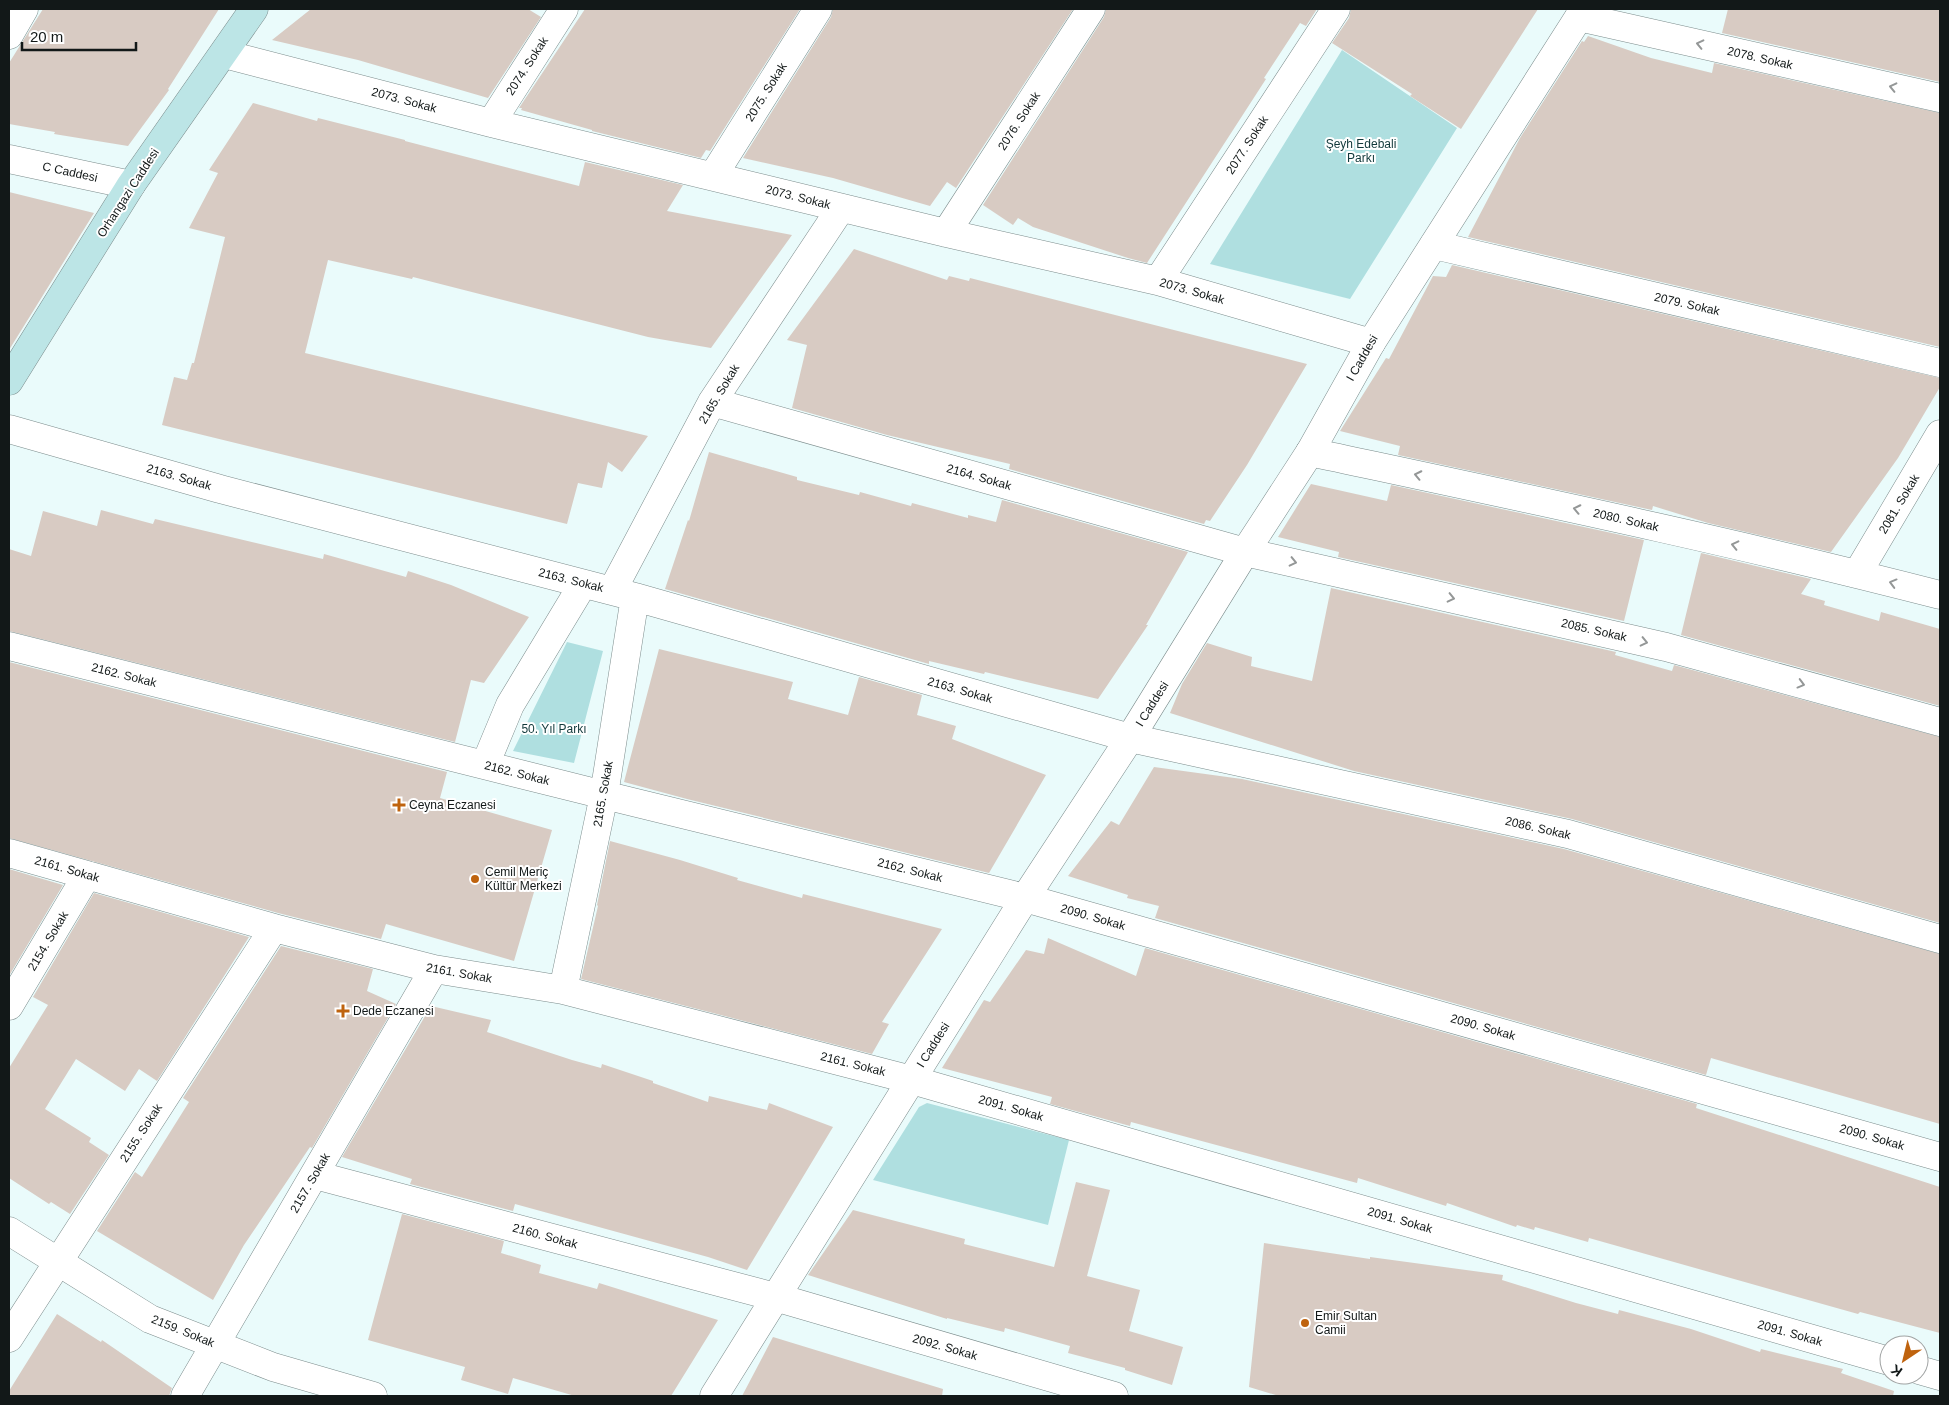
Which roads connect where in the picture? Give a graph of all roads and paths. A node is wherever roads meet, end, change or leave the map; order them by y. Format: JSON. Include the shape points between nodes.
{"nodes":[{"id":1,"x":24,"y":9,"type":"edge"},
{"id":2,"x":254,"y":9,"type":"edge"},
{"id":3,"x":564,"y":9,"type":"edge"},
{"id":4,"x":818,"y":9,"type":"edge"},
{"id":5,"x":1091,"y":9,"type":"edge"},
{"id":6,"x":1336,"y":9,"type":"edge"},
{"id":7,"x":1582,"y":13,"type":"edge"},
{"id":8,"x":9,"y":35,"type":"edge"},
{"id":9,"x":224,"y":54,"type":"junction"},
{"id":10,"x":1940,"y":98,"type":"edge"},
{"id":11,"x":491,"y":123,"type":"junction"},
{"id":12,"x":9,"y":159,"type":"edge"},
{"id":13,"x":713,"y":176,"type":"junction"},
{"id":14,"x":131,"y":185,"type":"junction"},
{"id":15,"x":841,"y":208,"type":"junction"},
{"id":16,"x":946,"y":233,"type":"junction"},
{"id":17,"x":1434,"y":245,"type":"junction"},
{"id":18,"x":1158,"y":281,"type":"junction"},
{"id":19,"x":1371,"y":343,"type":"junction"},
{"id":20,"x":1940,"y":364,"type":"edge"},
{"id":21,"x":9,"y":381,"type":"edge"},
{"id":22,"x":712,"y":402,"type":"junction"},
{"id":23,"x":9,"y":429,"type":"edge"},
{"id":24,"x":1940,"y":434,"type":"edge"},
{"id":25,"x":1310,"y":452,"type":"junction"},
{"id":26,"x":1245,"y":552,"type":"junction"},
{"id":27,"x":1857,"y":574,"type":"junction"},
{"id":28,"x":583,"y":584,"type":"junction"},
{"id":29,"x":624,"y":594,"type":"junction"},
{"id":30,"x":1940,"y":595,"type":"edge"},
{"id":31,"x":9,"y":646,"type":"edge"},
{"id":32,"x":1940,"y":722,"type":"edge"},
{"id":33,"x":1130,"y":738,"type":"junction"},
{"id":34,"x":485,"y":765,"type":"junction"},
{"id":35,"x":604,"y":795,"type":"junction"},
{"id":36,"x":9,"y":853,"type":"edge"},
{"id":37,"x":88,"y":875,"type":"junction"},
{"id":38,"x":1025,"y":898,"type":"junction"},
{"id":39,"x":274,"y":928,"type":"junction"},
{"id":40,"x":1940,"y":939,"type":"edge"},
{"id":41,"x":434,"y":969,"type":"junction"},
{"id":42,"x":563,"y":990,"type":"junction"},
{"id":43,"x":9,"y":1006,"type":"edge"},
{"id":44,"x":912,"y":1080,"type":"junction"},
{"id":45,"x":1940,"y":1156,"type":"edge"},
{"id":46,"x":315,"y":1175,"type":"junction"},
{"id":47,"x":9,"y":1232,"type":"edge"},
{"id":48,"x":58,"y":1261,"type":"junction"},
{"id":49,"x":775,"y":1297,"type":"junction"},
{"id":50,"x":9,"y":1338,"type":"edge"},
{"id":51,"x":214,"y":1344,"type":"junction"},
{"id":52,"x":1879,"y":1358,"type":"edge"},
{"id":53,"x":185,"y":1396,"type":"edge"},
{"id":54,"x":373,"y":1396,"type":"edge"},
{"id":55,"x":714,"y":1396,"type":"edge"},
{"id":56,"x":1114,"y":1396,"type":"edge"}],
"edges":[{"from":1,"to":8,"type":"street"},
{"from":2,"to":9,"type":"main road","name":"Orhangazi Caddesi"},
{"from":3,"to":11,"type":"street","name":"2074. Sokak"},
{"from":4,"to":13,"type":"street","name":"2075. Sokak"},
{"from":5,"to":16,"type":"street","name":"2076. Sokak"},
{"from":6,"to":18,"type":"street","name":"2077. Sokak"},
{"from":10,"to":7,"type":"street","name":"2078. Sokak","one_way":true},
{"from":7,"to":17,"type":"street","name":"I Caddesi"},
{"from":9,"to":11,"type":"street","name":"2073. Sokak"},
{"from":9,"to":14,"type":"main road","name":"Orhangazi Caddesi"},
{"from":11,"to":13,"type":"street","name":"2073. Sokak"},
{"from":12,"to":14,"type":"street","name":"C Caddesi"},
{"from":13,"to":15,"type":"street","name":"2073. Sokak"},
{"from":14,"to":21,"type":"main road","name":"Orhangazi Caddesi"},
{"from":15,"to":16,"type":"street","name":"2073. Sokak"},
{"from":15,"to":22,"type":"street","name":"2165. Sokak"},
{"from":16,"to":18,"type":"street","name":"2073. Sokak"},
{"from":17,"to":19,"type":"street","name":"I Caddesi"},
{"from":17,"to":20,"type":"street","name":"2079. Sokak"},
{"from":18,"to":19,"type":"street","name":"2073. Sokak"},
{"from":19,"to":25,"type":"street","name":"I Caddesi"},
{"from":22,"to":26,"type":"street","name":"2164. Sokak"},
{"from":22,"to":29,"type":"street","name":"2165. Sokak"},
{"from":23,"to":28,"type":"street","name":"2163. Sokak","via":[[220,489]]},
{"from":24,"to":27,"type":"street","name":"2081. Sokak"},
{"from":25,"to":26,"type":"street","name":"I Caddesi"},
{"from":27,"to":25,"type":"street","name":"2080. Sokak","one_way":true,"via":[[1601,514]]},
{"from":26,"to":32,"type":"street","name":"2085. Sokak","one_way":true,"via":[[1666,647]]},
{"from":26,"to":33,"type":"street","name":"I Caddesi"},
{"from":30,"to":27,"type":"street","name":"2080. Sokak","one_way":true},
{"from":28,"to":29,"type":"street","name":"2163. Sokak"},
{"from":28,"to":34,"type":"street","via":[[510,706]]},
{"from":29,"to":33,"type":"street","name":"2163. Sokak"},
{"from":29,"to":35,"type":"street","name":"2165. Sokak"},
{"from":31,"to":34,"type":"street","name":"2162. Sokak"},
{"from":33,"to":38,"type":"street","name":"I Caddesi"},
{"from":33,"to":40,"type":"street","name":"2086. Sokak","via":[[1568,834]]},
{"from":34,"to":35,"type":"street","name":"2162. Sokak"},
{"from":35,"to":38,"type":"street","name":"2162. Sokak"},
{"from":35,"to":42,"type":"street","name":"2165. Sokak"},
{"from":36,"to":37,"type":"street","name":"2161. Sokak"},
{"from":37,"to":39,"type":"street","name":"2161. Sokak"},
{"from":37,"to":43,"type":"street","name":"2154. Sokak"},
{"from":38,"to":44,"type":"street","name":"I Caddesi"},
{"from":38,"to":45,"type":"street","name":"2090. Sokak"},
{"from":39,"to":41,"type":"street","name":"2161. Sokak"},
{"from":39,"to":48,"type":"street","name":"2155. Sokak"},
{"from":41,"to":42,"type":"street","name":"2161. Sokak"},
{"from":41,"to":46,"type":"street","name":"2157. Sokak"},
{"from":42,"to":44,"type":"street","name":"2161. Sokak"},
{"from":44,"to":49,"type":"street","name":"I Caddesi"},
{"from":44,"to":52,"type":"street","name":"2091. Sokak"},
{"from":46,"to":49,"type":"street","name":"2160. Sokak"},
{"from":46,"to":51,"type":"street","name":"2157. Sokak"},
{"from":47,"to":48,"type":"street","name":"2159. Sokak"},
{"from":48,"to":50,"type":"street","name":"2155. Sokak"},
{"from":48,"to":51,"type":"street","name":"2159. Sokak","via":[[150,1319]]},
{"from":49,"to":55,"type":"street","name":"I Caddesi"},
{"from":49,"to":56,"type":"street","name":"2092. Sokak"},
{"from":51,"to":53,"type":"street","name":"2157. Sokak"},
{"from":51,"to":54,"type":"street","name":"2159. Sokak","via":[[272,1367]]}]}
